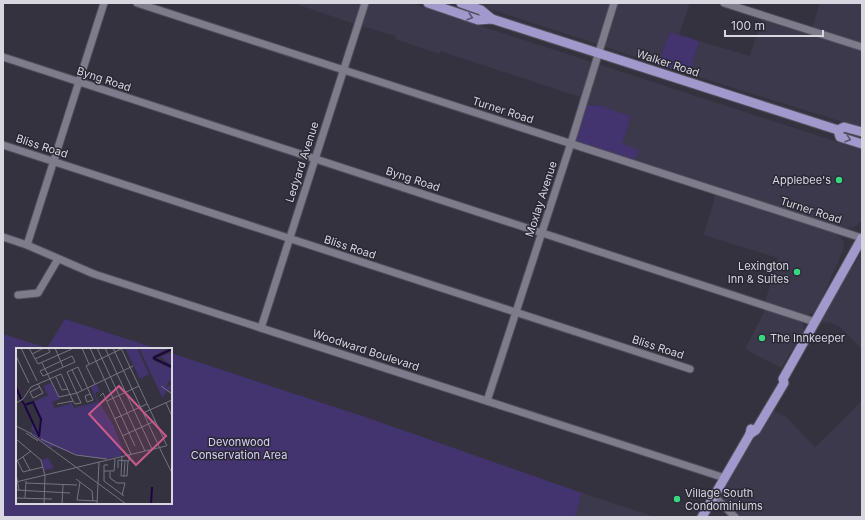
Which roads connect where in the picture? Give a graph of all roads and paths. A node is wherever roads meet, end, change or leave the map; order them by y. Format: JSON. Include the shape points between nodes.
{"nodes":[{"id":1,"x":104,"y":3,"type":"edge"},
{"id":2,"x":137,"y":3,"type":"edge"},
{"id":3,"x":365,"y":3,"type":"edge"},
{"id":4,"x":428,"y":3,"type":"edge"},
{"id":5,"x":461,"y":3,"type":"edge"},
{"id":6,"x":614,"y":3,"type":"edge"},
{"id":7,"x":724,"y":3,"type":"edge"},
{"id":8,"x":449,"y":6,"type":"edge"},
{"id":9,"x":492,"y":19,"type":"junction"},
{"id":10,"x":862,"y":47,"type":"edge"},
{"id":11,"x":598,"y":53,"type":"junction"},
{"id":12,"x":3,"y":57,"type":"edge"},
{"id":13,"x":344,"y":70,"type":"junction"},
{"id":14,"x":79,"y":82,"type":"junction"},
{"id":15,"x":838,"y":130,"type":"junction"},
{"id":16,"x":862,"y":132,"type":"edge"},
{"id":17,"x":571,"y":143,"type":"junction"},
{"id":18,"x":862,"y":144,"type":"edge"},
{"id":19,"x":3,"y":145,"type":"edge"},
{"id":20,"x":315,"y":159,"type":"junction"},
{"id":21,"x":53,"y":162,"type":"junction"},
{"id":22,"x":542,"y":233,"type":"junction"},
{"id":23,"x":3,"y":237,"type":"edge"},
{"id":24,"x":290,"y":238,"type":"junction"},
{"id":25,"x":862,"y":238,"type":"edge"},
{"id":26,"x":27,"y":245,"type":"junction"},
{"id":27,"x":58,"y":259,"type":"junction"},
{"id":28,"x":18,"y":295,"type":"dead end"},
{"id":29,"x":516,"y":312,"type":"junction"},
{"id":30,"x":815,"y":322,"type":"junction"},
{"id":31,"x":261,"y":328,"type":"junction"},
{"id":32,"x":690,"y":369,"type":"dead end"},
{"id":33,"x":487,"y":401,"type":"junction"},
{"id":34,"x":724,"y":478,"type":"junction"},
{"id":35,"x":714,"y":496,"type":"junction"},
{"id":36,"x":702,"y":517,"type":"edge"},
{"id":37,"x":735,"y":517,"type":"edge"}],
"edges":[{"from":1,"to":14,"type":"street"},
{"from":2,"to":13,"type":"street","name":"Turner Road"},
{"from":3,"to":13,"type":"street","name":"Ledyard Avenue"},
{"from":4,"to":8,"type":"main road","name":"Walker Road"},
{"from":5,"to":9,"type":"main road","name":"Walker Road","via":[[481,10]]},
{"from":6,"to":11,"type":"street","name":"Moxlay Avenue"},
{"from":7,"to":10,"type":"street"},
{"from":8,"to":9,"type":"main road","name":"Walker Road","one_way":true,"via":[[478,20]]},
{"from":9,"to":11,"type":"main road","name":"Walker Road"},
{"from":11,"to":15,"type":"main road","name":"Walker Road"},
{"from":11,"to":17,"type":"street","name":"Moxlay Avenue"},
{"from":12,"to":14,"type":"street","name":"Byng Road"},
{"from":13,"to":17,"type":"street","name":"Turner Road"},
{"from":13,"to":20,"type":"street","name":"Ledyard Avenue"},
{"from":14,"to":20,"type":"street","name":"Byng Road"},
{"from":14,"to":21,"type":"street"},
{"from":15,"to":16,"type":"main road","name":"Walker Road","via":[[844,127]]},
{"from":15,"to":18,"type":"main road","name":"Walker Road","one_way":true,"via":[[840,137]]},
{"from":17,"to":22,"type":"street","name":"Moxlay Avenue"},
{"from":17,"to":25,"type":"street","name":"Turner Road"},
{"from":19,"to":21,"type":"street","name":"Bliss Road"},
{"from":20,"to":22,"type":"street","name":"Byng Road"},
{"from":20,"to":24,"type":"street","name":"Ledyard Avenue"},
{"from":21,"to":24,"type":"street","name":"Bliss Road"},
{"from":21,"to":26,"type":"street"},
{"from":22,"to":29,"type":"street","name":"Moxlay Avenue"},
{"from":22,"to":30,"type":"street","name":"Byng Road"},
{"from":23,"to":26,"type":"street","name":"Woodward Boulevard"},
{"from":24,"to":29,"type":"street","name":"Bliss Road"},
{"from":24,"to":31,"type":"street","name":"Ledyard Avenue"},
{"from":25,"to":30,"type":"main road"},
{"from":26,"to":27,"type":"street","name":"Woodward Boulevard"},
{"from":27,"to":28,"type":"street","via":[[38,293]]},
{"from":27,"to":31,"type":"street","name":"Woodward Boulevard","via":[[94,274]]},
{"from":29,"to":32,"type":"street","name":"Bliss Road"},
{"from":29,"to":33,"type":"street","name":"Moxlay Avenue"},
{"from":30,"to":34,"type":"main road","via":[[783,379],[784,383]]},
{"from":31,"to":33,"type":"street","name":"Woodward Boulevard"},
{"from":33,"to":34,"type":"street","name":"Woodward Boulevard"},
{"from":34,"to":35,"type":"main road"},
{"from":35,"to":36,"type":"main road"},
{"from":35,"to":37,"type":"street"}]}
